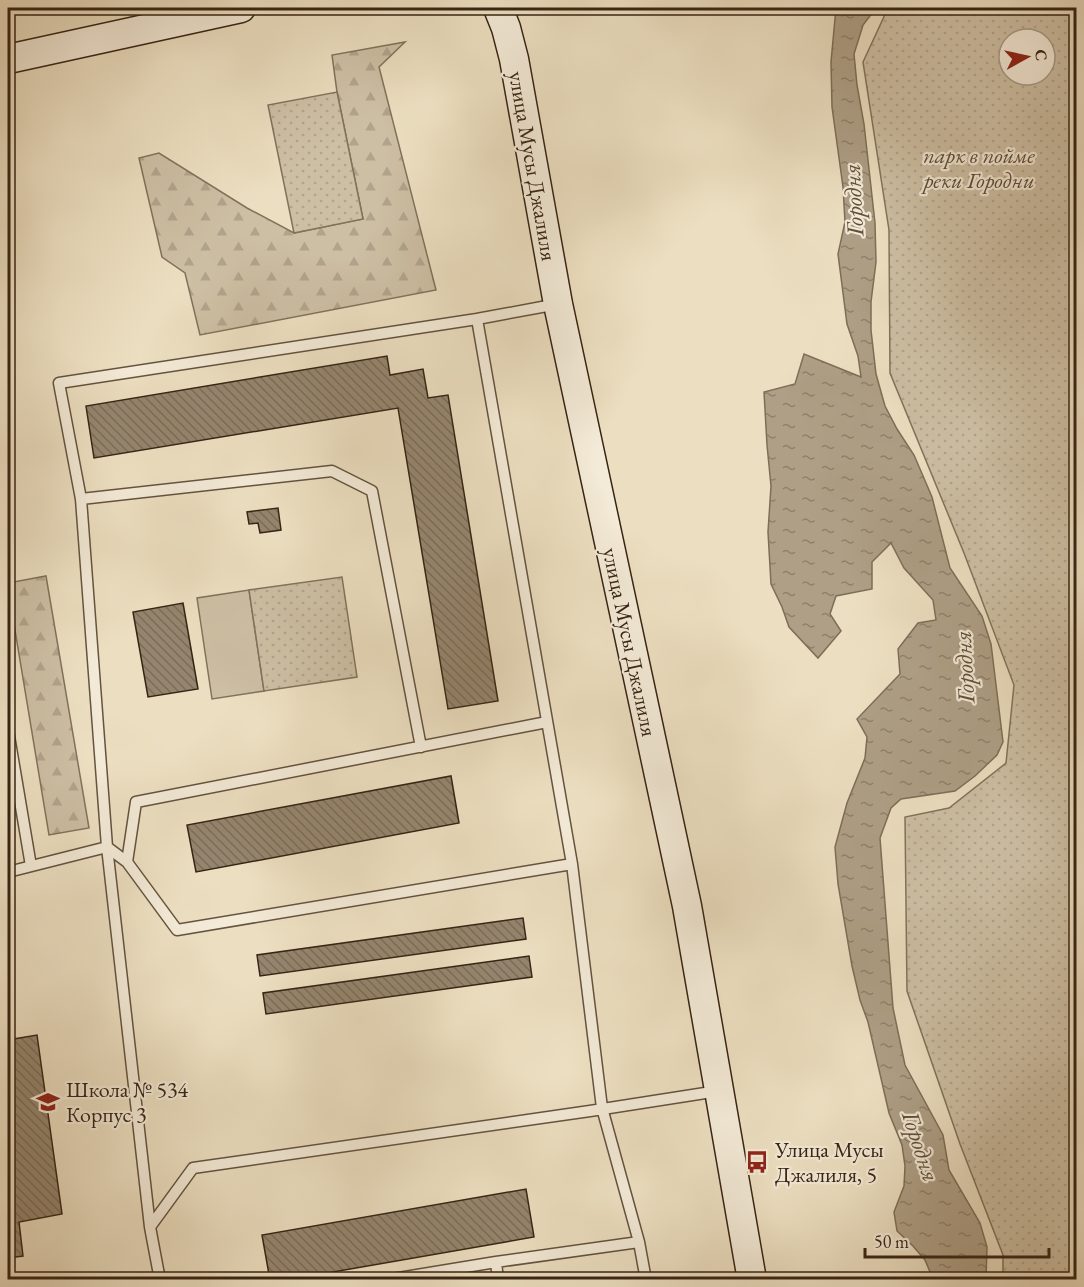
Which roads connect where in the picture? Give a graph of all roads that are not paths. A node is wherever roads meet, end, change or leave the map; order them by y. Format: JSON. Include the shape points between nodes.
{"nodes":[{"id":1,"x":241,"y":8,"type":"edge"},
{"id":2,"x":498,"y":8,"type":"edge"},
{"id":3,"x":8,"y":59,"type":"edge"},
{"id":4,"x":558,"y":304,"type":"junction"},
{"id":5,"x":477,"y":320,"type":"junction"},
{"id":6,"x":81,"y":499,"type":"junction"},
{"id":7,"x":547,"y":722,"type":"junction"},
{"id":8,"x":8,"y":730,"type":"edge"},
{"id":9,"x":421,"y":747,"type":"junction"},
{"id":10,"x":107,"y":847,"type":"junction"},
{"id":11,"x":127,"y":862,"type":"junction"},
{"id":12,"x":572,"y":864,"type":"junction"},
{"id":13,"x":31,"y":866,"type":"junction"},
{"id":14,"x":8,"y":872,"type":"edge"},
{"id":15,"x":718,"y":1091,"type":"junction"},
{"id":16,"x":602,"y":1108,"type":"junction"},
{"id":17,"x":150,"y":1227,"type":"junction"},
{"id":18,"x":639,"y":1242,"type":"junction"},
{"id":19,"x":496,"y":1262,"type":"junction"},
{"id":20,"x":160,"y":1280,"type":"edge"},
{"id":21,"x":386,"y":1280,"type":"edge"},
{"id":22,"x":498,"y":1280,"type":"edge"},
{"id":23,"x":646,"y":1280,"type":"edge"},
{"id":24,"x":752,"y":1280,"type":"edge"}],
"edges":[{"from":1,"to":3,"type":"main road"},
{"from":2,"to":4,"type":"main road","name":"улица Мусы Джалиля","via":[[514,59]]},
{"from":4,"to":5,"type":"lane"},
{"from":4,"to":15,"type":"main road","name":"улица Мусы Джалиля","via":[[687,906]]},
{"from":5,"to":6,"type":"lane","via":[[59,383]]},
{"from":5,"to":7,"type":"lane"},
{"from":6,"to":9,"type":"lane","via":[[332,471],[372,491]]},
{"from":6,"to":10,"type":"lane"},
{"from":7,"to":9,"type":"lane"},
{"from":7,"to":12,"type":"lane"},
{"from":8,"to":13,"type":"lane"},
{"from":9,"to":11,"type":"lane","via":[[136,802]]},
{"from":10,"to":11,"type":"lane"},
{"from":10,"to":13,"type":"lane"},
{"from":10,"to":17,"type":"lane"},
{"from":11,"to":12,"type":"lane","via":[[177,930]]},
{"from":12,"to":16,"type":"lane"},
{"from":13,"to":14,"type":"lane"},
{"from":15,"to":16,"type":"lane"},
{"from":15,"to":24,"type":"main road","name":"улица Мусы Джалиля"},
{"from":16,"to":17,"type":"lane","via":[[192,1168]]},
{"from":16,"to":18,"type":"lane"},
{"from":17,"to":20,"type":"lane"},
{"from":18,"to":19,"type":"lane"},
{"from":18,"to":23,"type":"lane"},
{"from":19,"to":21,"type":"lane"},
{"from":19,"to":22,"type":"lane"}]}
